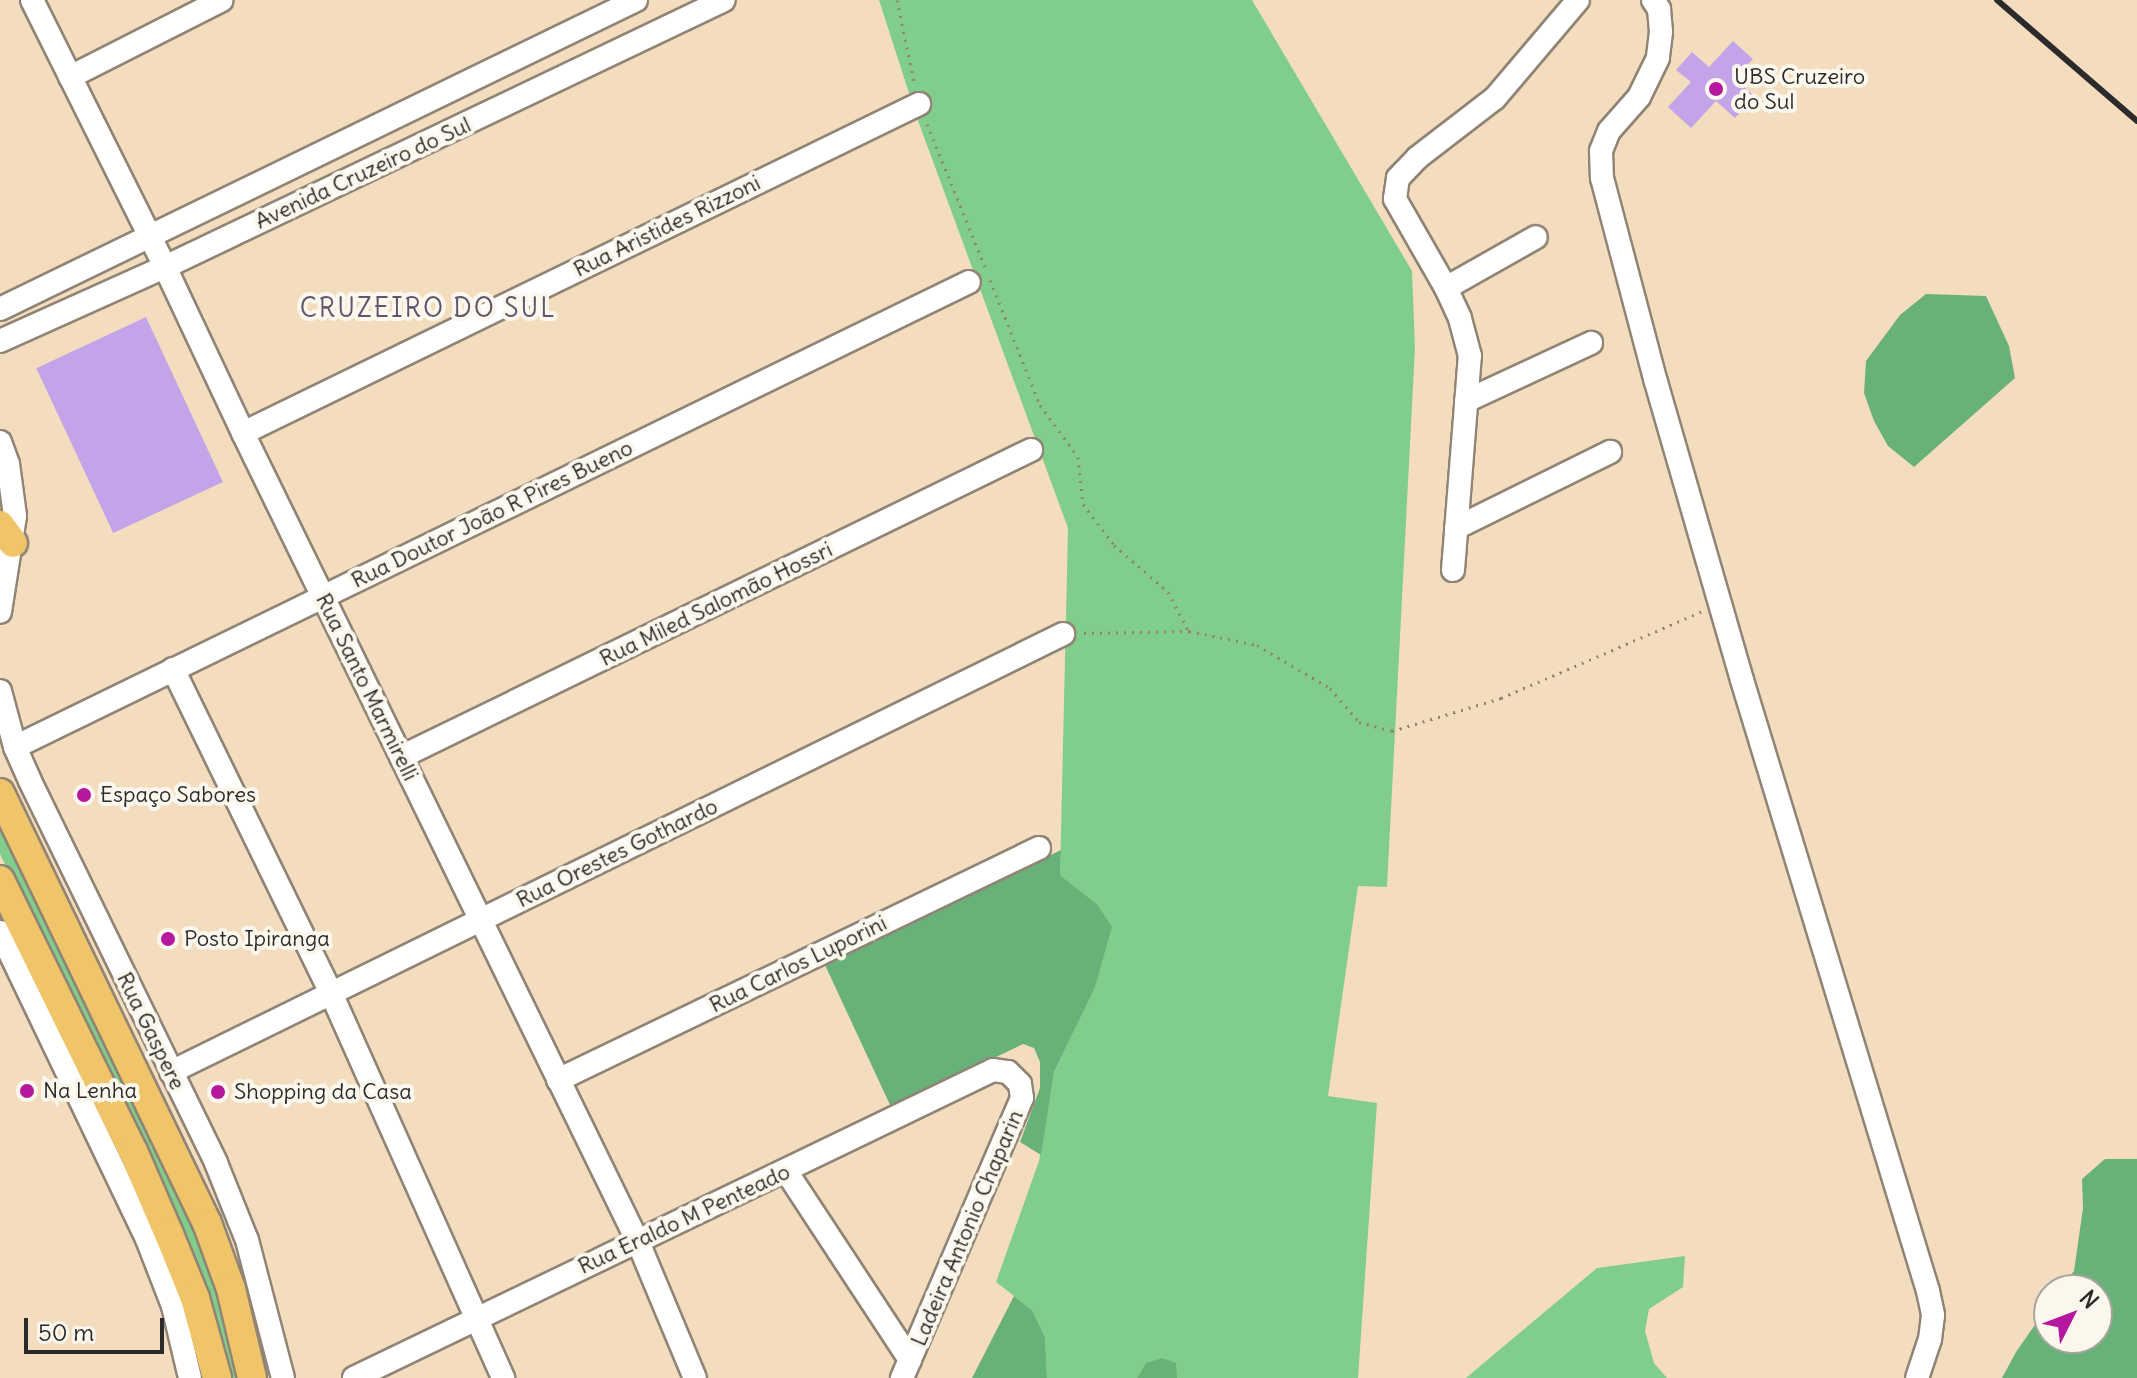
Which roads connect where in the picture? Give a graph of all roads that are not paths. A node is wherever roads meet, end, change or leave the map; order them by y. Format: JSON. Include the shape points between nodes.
{"nodes":[{"id":1,"x":32,"y":0,"type":"edge"},
{"id":2,"x":222,"y":0,"type":"edge"},
{"id":3,"x":636,"y":0,"type":"edge"},
{"id":4,"x":724,"y":0,"type":"edge"},
{"id":5,"x":1578,"y":0,"type":"edge"},
{"id":6,"x":1653,"y":0,"type":"edge"},
{"id":7,"x":495,"y":69,"type":"junction"},
{"id":8,"x":70,"y":77,"type":"junction"},
{"id":9,"x":511,"y":103,"type":"junction"},
{"id":10,"x":919,"y":104,"type":"road end"},
{"id":11,"x":148,"y":237,"type":"junction"},
{"id":12,"x":1536,"y":237,"type":"dead end"},
{"id":13,"x":165,"y":267,"type":"junction"},
{"id":14,"x":969,"y":282,"type":"dead end"},
{"id":15,"x":1446,"y":288,"type":"junction"},
{"id":16,"x":0,"y":309,"type":"edge"},
{"id":17,"x":0,"y":341,"type":"edge"},
{"id":18,"x":1591,"y":343,"type":"dead end"},
{"id":19,"x":1466,"y":401,"type":"junction"},
{"id":20,"x":243,"y":433,"type":"junction"},
{"id":21,"x":0,"y":442,"type":"edge"},
{"id":22,"x":1031,"y":450,"type":"dead end"},
{"id":23,"x":1610,"y":452,"type":"dead end"},
{"id":24,"x":1456,"y":528,"type":"junction"},
{"id":25,"x":6,"y":534,"type":"edge"},
{"id":26,"x":1453,"y":570,"type":"dead end"},
{"id":27,"x":323,"y":596,"type":"junction"},
{"id":28,"x":0,"y":612,"type":"edge"},
{"id":29,"x":1063,"y":634,"type":"road end"},
{"id":30,"x":173,"y":669,"type":"junction"},
{"id":31,"x":0,"y":691,"type":"edge"},
{"id":32,"x":15,"y":747,"type":"junction"},
{"id":33,"x":401,"y":757,"type":"junction"},
{"id":34,"x":0,"y":793,"type":"edge"},
{"id":35,"x":1039,"y":848,"type":"dead end"},
{"id":36,"x":0,"y":880,"type":"edge"},
{"id":37,"x":481,"y":920,"type":"junction"},
{"id":38,"x":0,"y":932,"type":"edge"},
{"id":39,"x":331,"y":993,"type":"junction"},
{"id":40,"x":171,"y":1072,"type":"junction"},
{"id":41,"x":1015,"y":1077,"type":"joint"},
{"id":42,"x":558,"y":1080,"type":"junction"},
{"id":43,"x":786,"y":1171,"type":"junction"},
{"id":44,"x":638,"y":1242,"type":"junction"},
{"id":45,"x":478,"y":1315,"type":"junction"},
{"id":46,"x":906,"y":1369,"type":"edge"},
{"id":47,"x":190,"y":1378,"type":"edge"},
{"id":48,"x":217,"y":1378,"type":"edge"},
{"id":49,"x":252,"y":1378,"type":"edge"},
{"id":50,"x":283,"y":1378,"type":"edge"},
{"id":51,"x":354,"y":1378,"type":"edge"},
{"id":52,"x":503,"y":1378,"type":"edge"},
{"id":53,"x":695,"y":1378,"type":"edge"},
{"id":54,"x":1917,"y":1378,"type":"edge"}],
"edges":[{"from":1,"to":8,"type":"street","name":"Rua Santo Marmirelli"},
{"from":2,"to":8,"type":"street"},
{"from":3,"to":7,"type":"street","name":"Avenida Cruzeiro do Sul"},
{"from":4,"to":9,"type":"street","name":"Avenida Cruzeiro do Sul"},
{"from":5,"to":15,"type":"street","via":[[1495,98],[1398,178],[1395,199]]},
{"from":6,"to":54,"type":"street","via":[[1661,32],[1658,58],[1639,97],[1609,131],[1601,151],[1602,178],[1656,382],[1928,1291],[1930,1339]]},
{"from":7,"to":9,"type":"street"},
{"from":7,"to":11,"type":"street","name":"Avenida Cruzeiro do Sul"},
{"from":8,"to":11,"type":"street","name":"Rua Santo Marmirelli"},
{"from":9,"to":13,"type":"street","name":"Avenida Cruzeiro do Sul"},
{"from":10,"to":20,"type":"street","name":"Rua Aristides Rizzoni"},
{"from":11,"to":13,"type":"street","name":"Rua Santo Marmirelli"},
{"from":11,"to":16,"type":"street","name":"Avenida Cruzeiro do Sul"},
{"from":12,"to":15,"type":"street"},
{"from":13,"to":17,"type":"street","name":"Avenida Cruzeiro do Sul"},
{"from":13,"to":20,"type":"street","name":"Rua Santo Marmirelli"},
{"from":14,"to":27,"type":"street","name":"Rua Doutor João R Pires Bueno"},
{"from":15,"to":19,"type":"street","via":[[1470,356]]},
{"from":18,"to":19,"type":"street"},
{"from":19,"to":24,"type":"street"},
{"from":20,"to":27,"type":"street","name":"Rua Santo Marmirelli"},
{"from":21,"to":25,"type":"street","via":[[14,493]]},
{"from":22,"to":33,"type":"street","name":"Rua Miled Salomão Hossri"},
{"from":23,"to":24,"type":"street"},
{"from":24,"to":26,"type":"street"},
{"from":25,"to":28,"type":"street"},
{"from":27,"to":30,"type":"street","name":"Rua Doutor João R Pires Bueno"},
{"from":27,"to":33,"type":"street","name":"Rua Santo Marmirelli"},
{"from":29,"to":37,"type":"street","name":"Rua Orestes Gothardo"},
{"from":30,"to":32,"type":"street","name":"Rua Doutor João R Pires Bueno"},
{"from":30,"to":39,"type":"street"},
{"from":31,"to":32,"type":"street","name":"Rua Gaspere"},
{"from":32,"to":40,"type":"street","name":"Rua Gaspere"},
{"from":33,"to":37,"type":"street","name":"Rua Santo Marmirelli"},
{"from":34,"to":49,"type":"main road","via":[[207,1223],[231,1289]]},
{"from":35,"to":42,"type":"street","name":"Rua Carlos Luporini"},
{"from":36,"to":48,"type":"main road","via":[[145,1179],[195,1298]]},
{"from":37,"to":39,"type":"street","name":"Rua Orestes Gothardo"},
{"from":37,"to":42,"type":"street","name":"Rua Santo Marmirelli"},
{"from":38,"to":47,"type":"street","via":[[147,1239],[173,1306]]},
{"from":39,"to":40,"type":"street","name":"Rua Orestes Gothardo"},
{"from":39,"to":45,"type":"street"},
{"from":40,"to":50,"type":"street","name":"Rua Gaspere","via":[[247,1240]]},
{"from":41,"to":43,"type":"street","name":"Rua Eraldo M Penteado","via":[[993,1070]]},
{"from":41,"to":46,"type":"street","name":"Ladeira Antonio Chaparin","via":[[1022,1098]]},
{"from":42,"to":44,"type":"street","name":"Rua Santo Marmirelli"},
{"from":43,"to":44,"type":"street","name":"Rua Eraldo M Penteado"},
{"from":43,"to":46,"type":"street"},
{"from":44,"to":45,"type":"street","name":"Rua Eraldo M Penteado"},
{"from":44,"to":53,"type":"street","name":"Rua Santo Marmirelli"},
{"from":45,"to":51,"type":"street","name":"Rua Eraldo M Penteado"},
{"from":45,"to":52,"type":"street"}]}
